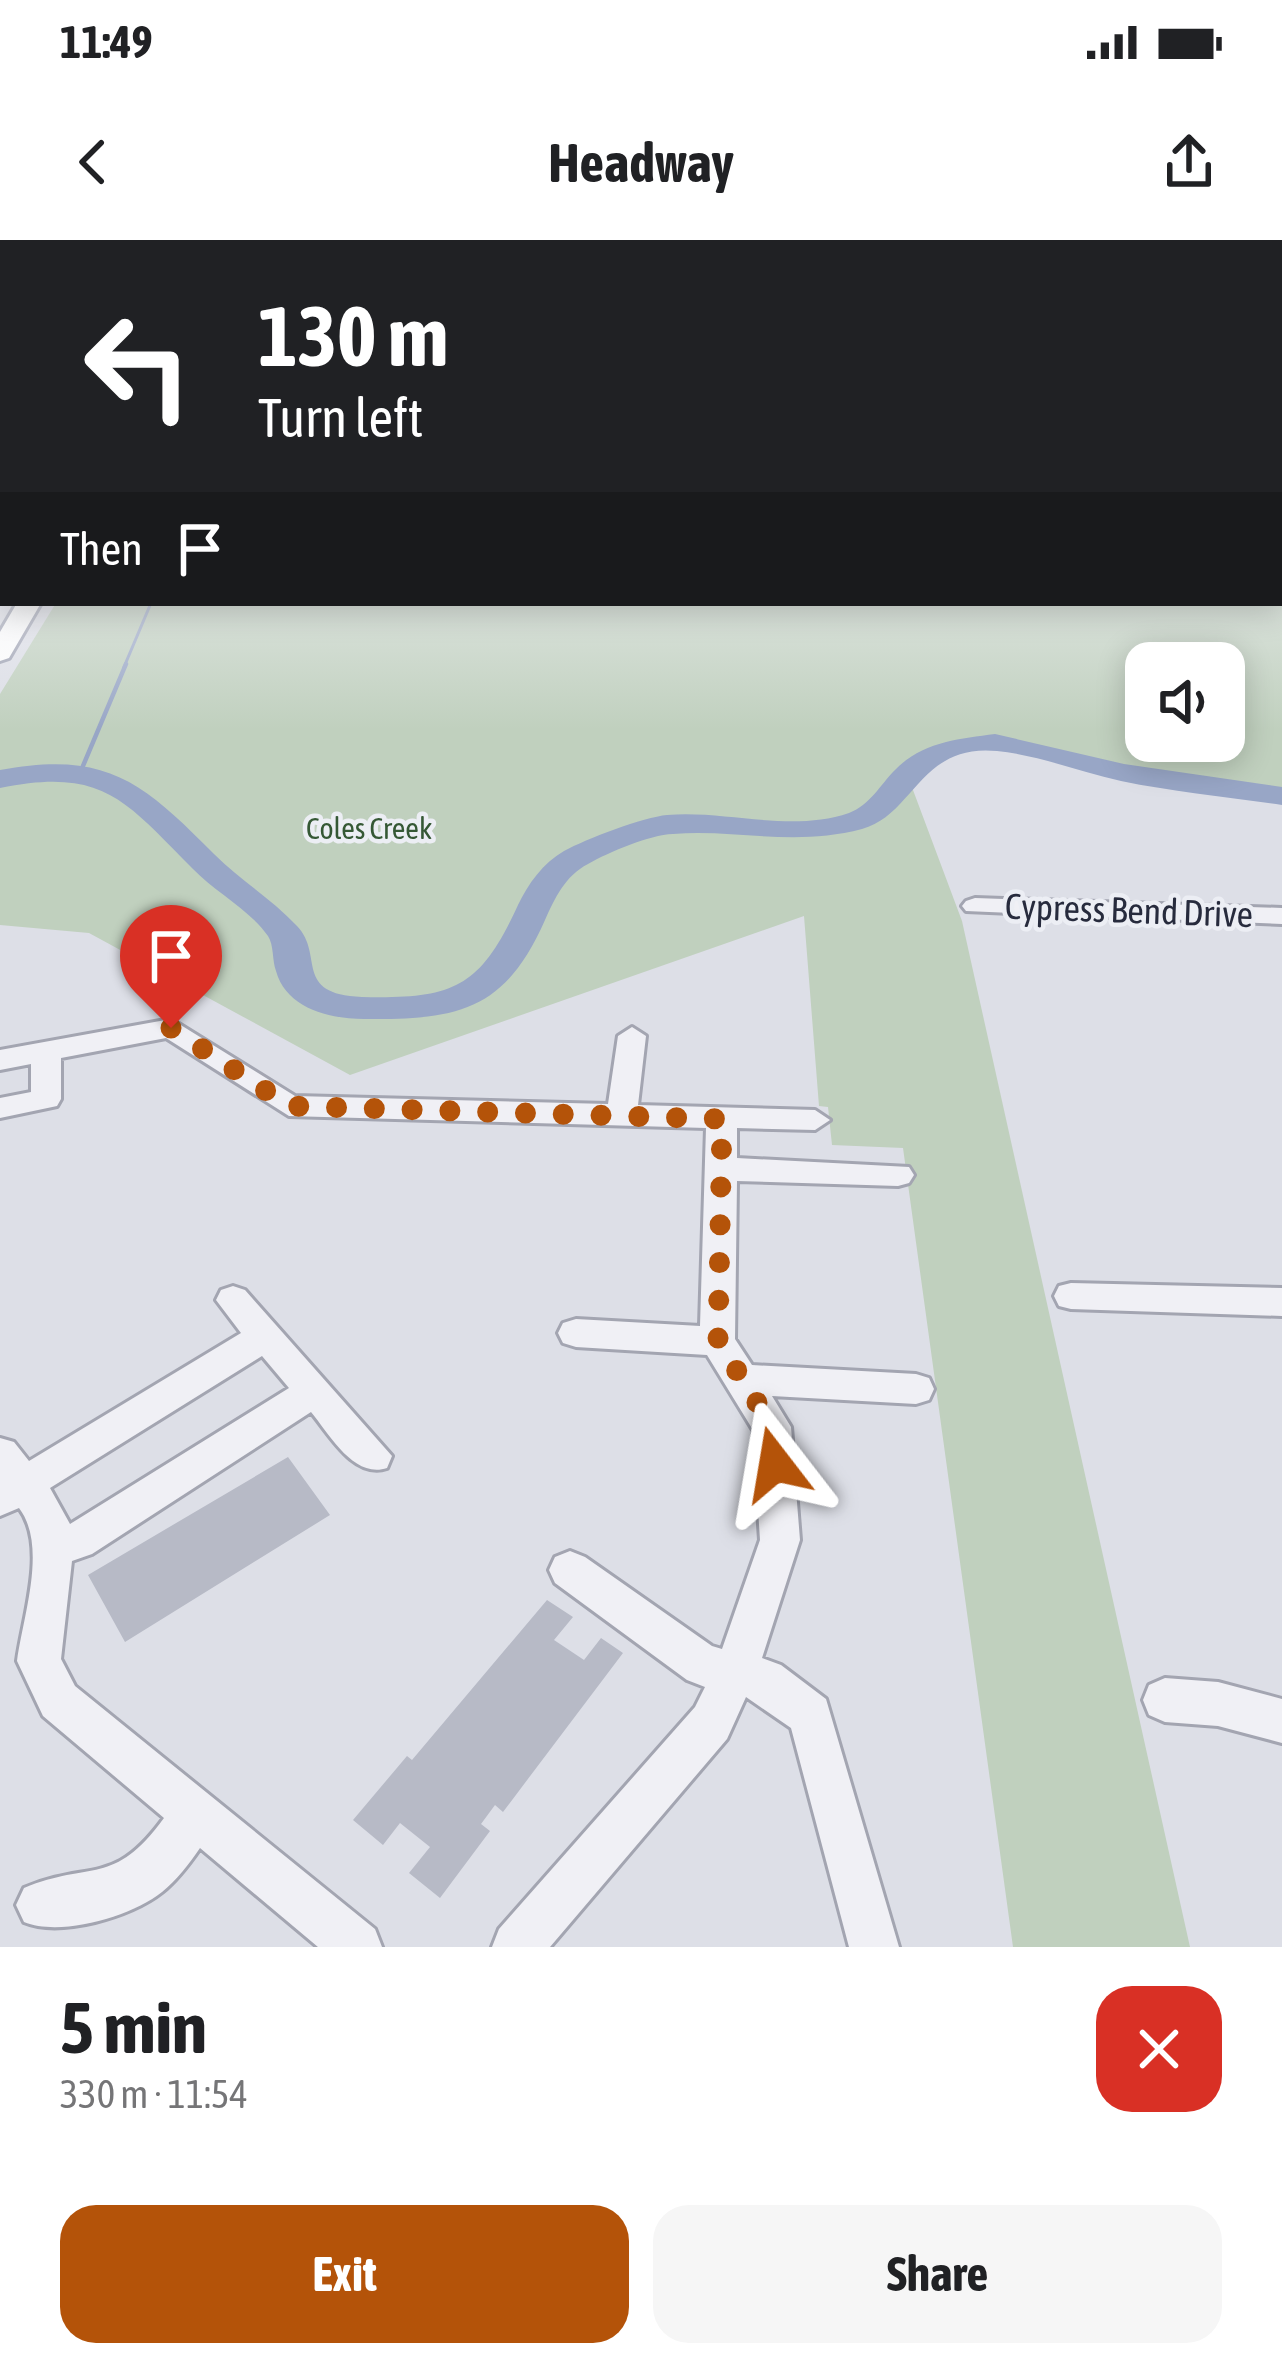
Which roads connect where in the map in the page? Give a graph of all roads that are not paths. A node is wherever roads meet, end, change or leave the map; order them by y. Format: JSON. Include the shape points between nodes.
{"nodes":[{"id":1,"x":16,"y":612,"type":"edge"},
{"id":2,"x":0,"y":653,"type":"edge"},
{"id":3,"x":975,"y":906,"type":"dead end"},
{"id":4,"x":1282,"y":916,"type":"edge"},
{"id":5,"x":632,"y":1036,"type":"dead end"},
{"id":6,"x":46,"y":1051,"type":"junction"},
{"id":7,"x":0,"y":1060,"type":"edge"},
{"id":8,"x":0,"y":1108,"type":"edge"},
{"id":9,"x":621,"y":1116,"type":"junction"},
{"id":10,"x":722,"y":1119,"type":"junction"},
{"id":11,"x":815,"y":1120,"type":"dead end"},
{"id":12,"x":721,"y":1168,"type":"junction"},
{"id":13,"x":898,"y":1175,"type":"dead end"},
{"id":14,"x":1071,"y":1296,"type":"dead end"},
{"id":15,"x":233,"y":1300,"type":"dead end"},
{"id":16,"x":1282,"y":1302,"type":"edge"},
{"id":17,"x":576,"y":1333,"type":"dead end"},
{"id":18,"x":265,"y":1336,"type":"junction"},
{"id":19,"x":718,"y":1341,"type":"junction"},
{"id":20,"x":742,"y":1378,"type":"junction"},
{"id":21,"x":916,"y":1389,"type":"dead end"},
{"id":22,"x":314,"y":1391,"type":"junction"},
{"id":23,"x":373,"y":1456,"type":"dead end"},
{"id":24,"x":9,"y":1479,"type":"edge"},
{"id":25,"x":52,"y":1549,"type":"junction"},
{"id":26,"x":570,"y":1570,"type":"dead end"},
{"id":27,"x":735,"y":1673,"type":"junction"},
{"id":28,"x":1165,"y":1700,"type":"dead end"},
{"id":29,"x":1282,"y":1721,"type":"edge"},
{"id":30,"x":194,"y":1813,"type":"junction"},
{"id":31,"x":41,"y":1905,"type":"dead end"},
{"id":32,"x":357,"y":1947,"type":"edge"},
{"id":33,"x":517,"y":1947,"type":"edge"},
{"id":34,"x":874,"y":1947,"type":"edge"}],
"edges":[{"from":1,"to":2,"type":"main road"},
{"from":3,"to":4,"type":"street","name":"Cypress Bend Drive"},
{"from":5,"to":9,"type":"street"},
{"from":6,"to":7,"type":"street"},
{"from":6,"to":8,"type":"street","via":[[46,1099]]},
{"from":6,"to":9,"type":"street","via":[[171,1028],[289,1106]]},
{"from":9,"to":10,"type":"street"},
{"from":10,"to":11,"type":"street"},
{"from":10,"to":12,"type":"street"},
{"from":12,"to":13,"type":"street"},
{"from":12,"to":19,"type":"street"},
{"from":14,"to":16,"type":"street"},
{"from":15,"to":18,"type":"street"},
{"from":17,"to":19,"type":"street"},
{"from":18,"to":22,"type":"street"},
{"from":18,"to":24,"type":"street"},
{"from":19,"to":20,"type":"street"},
{"from":20,"to":21,"type":"street"},
{"from":20,"to":27,"type":"street","via":[[772,1426],[780,1540]]},
{"from":22,"to":23,"type":"street"},
{"from":22,"to":25,"type":"street"},
{"from":24,"to":25,"type":"street","via":[[49,1517]]},
{"from":25,"to":30,"type":"street","via":[[39,1660],[59,1701]]},
{"from":26,"to":27,"type":"street","via":[[702,1665]]},
{"from":27,"to":33,"type":"street","via":[[711,1723]]},
{"from":27,"to":34,"type":"street","via":[[766,1680],[810,1714]]},
{"from":28,"to":29,"type":"street"},
{"from":30,"to":31,"type":"street","via":[[162,1863],[134,1887]]},
{"from":30,"to":32,"type":"street"}]}
